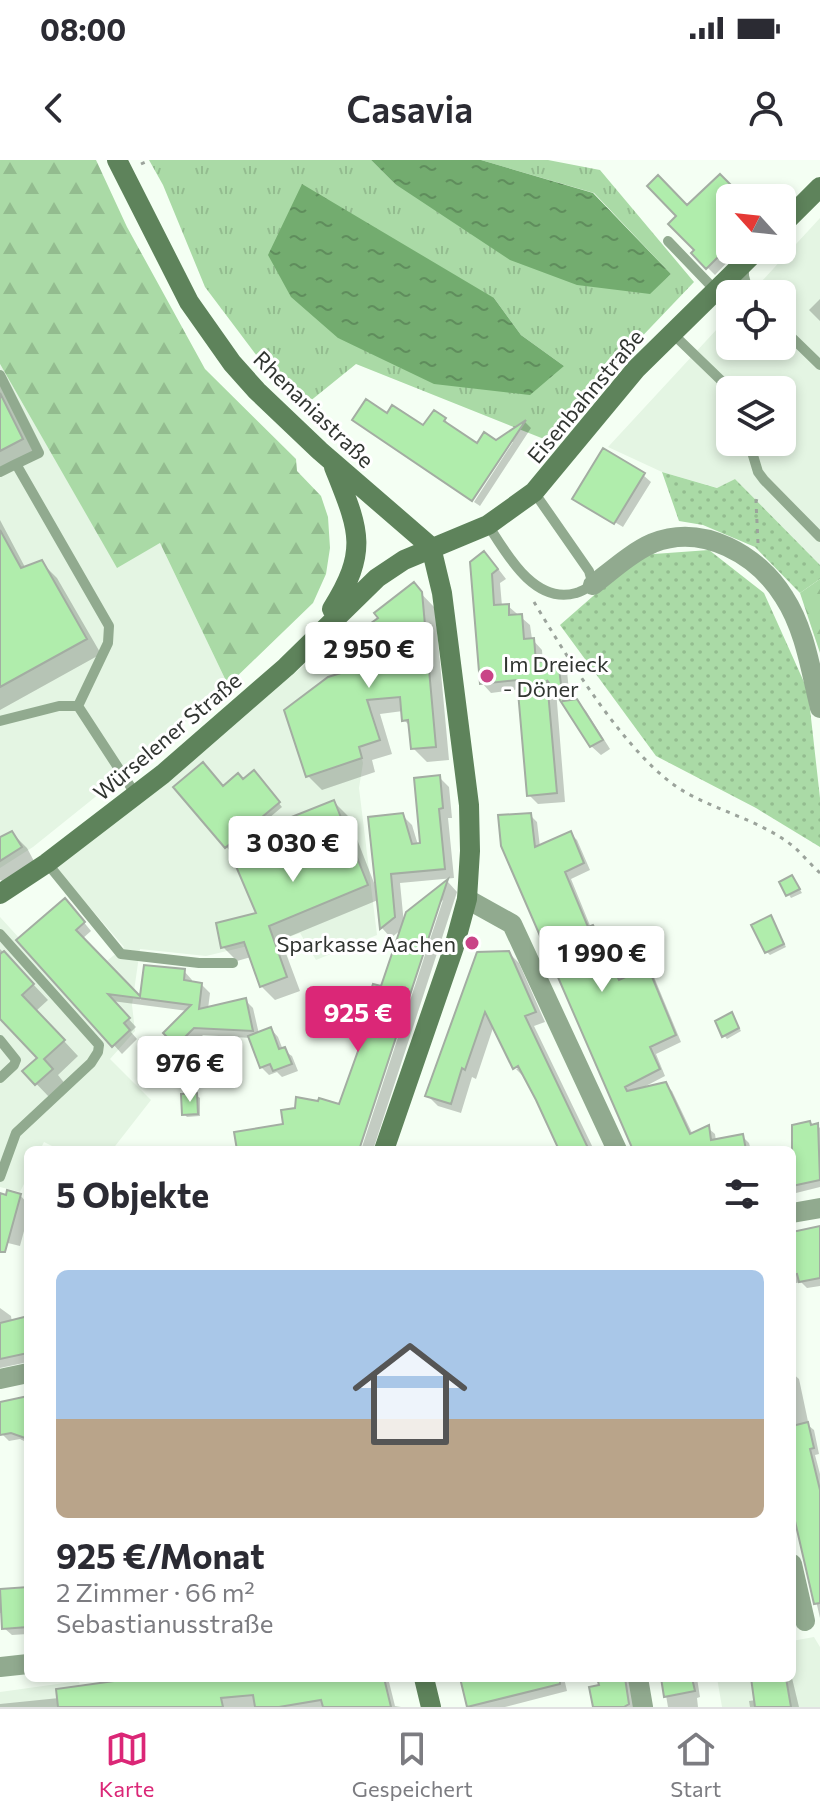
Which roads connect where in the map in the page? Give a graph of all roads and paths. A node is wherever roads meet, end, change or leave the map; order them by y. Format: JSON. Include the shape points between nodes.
{"nodes":[{"id":1,"x":117,"y":160,"type":"edge"},
{"id":2,"x":820,"y":187,"type":"edge"},
{"id":3,"x":796,"y":211,"type":"edge"},
{"id":4,"x":668,"y":241,"type":"dead end"},
{"id":5,"x":743,"y":264,"type":"edge"},
{"id":6,"x":727,"y":280,"type":"edge"},
{"id":7,"x":716,"y":291,"type":"joint"},
{"id":8,"x":672,"y":333,"type":"junction"},
{"id":9,"x":796,"y":342,"type":"edge"},
{"id":10,"x":820,"y":365,"type":"edge"},
{"id":11,"x":0,"y":375,"type":"edge"},
{"id":12,"x":717,"y":376,"type":"edge"},
{"id":13,"x":753,"y":456,"type":"edge"},
{"id":14,"x":333,"y":463,"type":"junction"},
{"id":15,"x":16,"y":464,"type":"junction"},
{"id":16,"x":0,"y":472,"type":"edge"},
{"id":17,"x":534,"y":492,"type":"junction"},
{"id":18,"x":756,"y":516,"type":"dead end"},
{"id":19,"x":488,"y":525,"type":"junction"},
{"id":20,"x":820,"y":537,"type":"edge"},
{"id":21,"x":431,"y":547,"type":"junction"},
{"id":22,"x":758,"y":548,"type":"dead end"},
{"id":23,"x":593,"y":585,"type":"junction"},
{"id":24,"x":527,"y":591,"type":"dead end"},
{"id":25,"x":315,"y":638,"type":"junction"},
{"id":26,"x":78,"y":706,"type":"junction"},
{"id":27,"x":820,"y":708,"type":"edge"},
{"id":28,"x":0,"y":721,"type":"edge"},
{"id":29,"x":136,"y":795,"type":"junction"},
{"id":30,"x":47,"y":863,"type":"junction"},
{"id":31,"x":820,"y":873,"type":"edge"},
{"id":32,"x":0,"y":894,"type":"edge"},
{"id":33,"x":467,"y":899,"type":"junction"},
{"id":34,"x":0,"y":934,"type":"edge"},
{"id":35,"x":233,"y":963,"type":"dead end"},
{"id":36,"x":0,"y":1040,"type":"edge"},
{"id":37,"x":0,"y":1078,"type":"edge"},
{"id":38,"x":385,"y":1146,"type":"edge"},
{"id":39,"x":615,"y":1146,"type":"edge"},
{"id":40,"x":0,"y":1177,"type":"edge"},
{"id":41,"x":820,"y":1208,"type":"edge"},
{"id":42,"x":796,"y":1212,"type":"edge"},
{"id":43,"x":24,"y":1374,"type":"edge"},
{"id":44,"x":0,"y":1379,"type":"edge"},
{"id":45,"x":796,"y":1582,"type":"edge"},
{"id":46,"x":805,"y":1621,"type":"dead end"},
{"id":47,"x":24,"y":1664,"type":"edge"},
{"id":48,"x":0,"y":1667,"type":"edge"},
{"id":49,"x":425,"y":1682,"type":"edge"},
{"id":50,"x":639,"y":1682,"type":"edge"},
{"id":51,"x":431,"y":1707,"type":"edge"},
{"id":52,"x":643,"y":1707,"type":"edge"}],
"edges":[{"from":1,"to":14,"type":"main road","name":"Rhenaniastraße","via":[[189,302],[232,363]]},
{"from":2,"to":3,"type":"main road"},
{"from":4,"to":7,"type":"lane"},
{"from":5,"to":6,"type":"main road","name":"Eisenbahnstraße"},
{"from":7,"to":8,"type":"main road","name":"Eisenbahnstraße"},
{"from":8,"to":12,"type":"lane"},
{"from":8,"to":17,"type":"main road","name":"Eisenbahnstraße"},
{"from":9,"to":10,"type":"lane"},
{"from":11,"to":15,"type":"lane","via":[[39,453]]},
{"from":13,"to":20,"type":"lane","via":[[764,480]]},
{"from":14,"to":21,"type":"main road","name":"Rhenaniastraße"},
{"from":14,"to":25,"type":"main road","via":[[355,519],[357,545],[346,588]]},
{"from":15,"to":16,"type":"lane"},
{"from":15,"to":26,"type":"lane","via":[[109,626],[108,643]]},
{"from":17,"to":19,"type":"main road","name":"Eisenbahnstraße"},
{"from":17,"to":23,"type":"lane","via":[[589,571]]},
{"from":18,"to":22,"type":"path"},
{"from":19,"to":21,"type":"main road","name":"Eisenbahnstraße"},
{"from":19,"to":23,"type":"lane","via":[[518,569],[537,586],[575,594]]},
{"from":21,"to":25,"type":"main road","name":"Würselener Straße","via":[[377,578]]},
{"from":21,"to":33,"type":"main road","via":[[442,593],[469,805]]},
{"from":23,"to":27,"type":"street","via":[[652,543],[695,537],[722,544],[760,567],[785,598]]},
{"from":24,"to":31,"type":"path","via":[[567,657],[658,771],[683,792],[794,847]]},
{"from":25,"to":29,"type":"main road","name":"Würselener Straße"},
{"from":26,"to":28,"type":"lane"},
{"from":26,"to":29,"type":"lane"},
{"from":29,"to":30,"type":"main road","name":"Würselener Straße"},
{"from":30,"to":32,"type":"main road","name":"Würselener Straße"},
{"from":30,"to":35,"type":"lane","via":[[121,954]]},
{"from":33,"to":38,"type":"main road"},
{"from":33,"to":39,"type":"street","via":[[512,924]]},
{"from":34,"to":40,"type":"lane","via":[[99,1045],[95,1058],[16,1133]]},
{"from":36,"to":37,"type":"lane","via":[[16,1060]]},
{"from":41,"to":42,"type":"street"},
{"from":43,"to":44,"type":"street"},
{"from":45,"to":46,"type":"street"},
{"from":47,"to":48,"type":"street"},
{"from":49,"to":51,"type":"main road"},
{"from":50,"to":52,"type":"street"}]}
